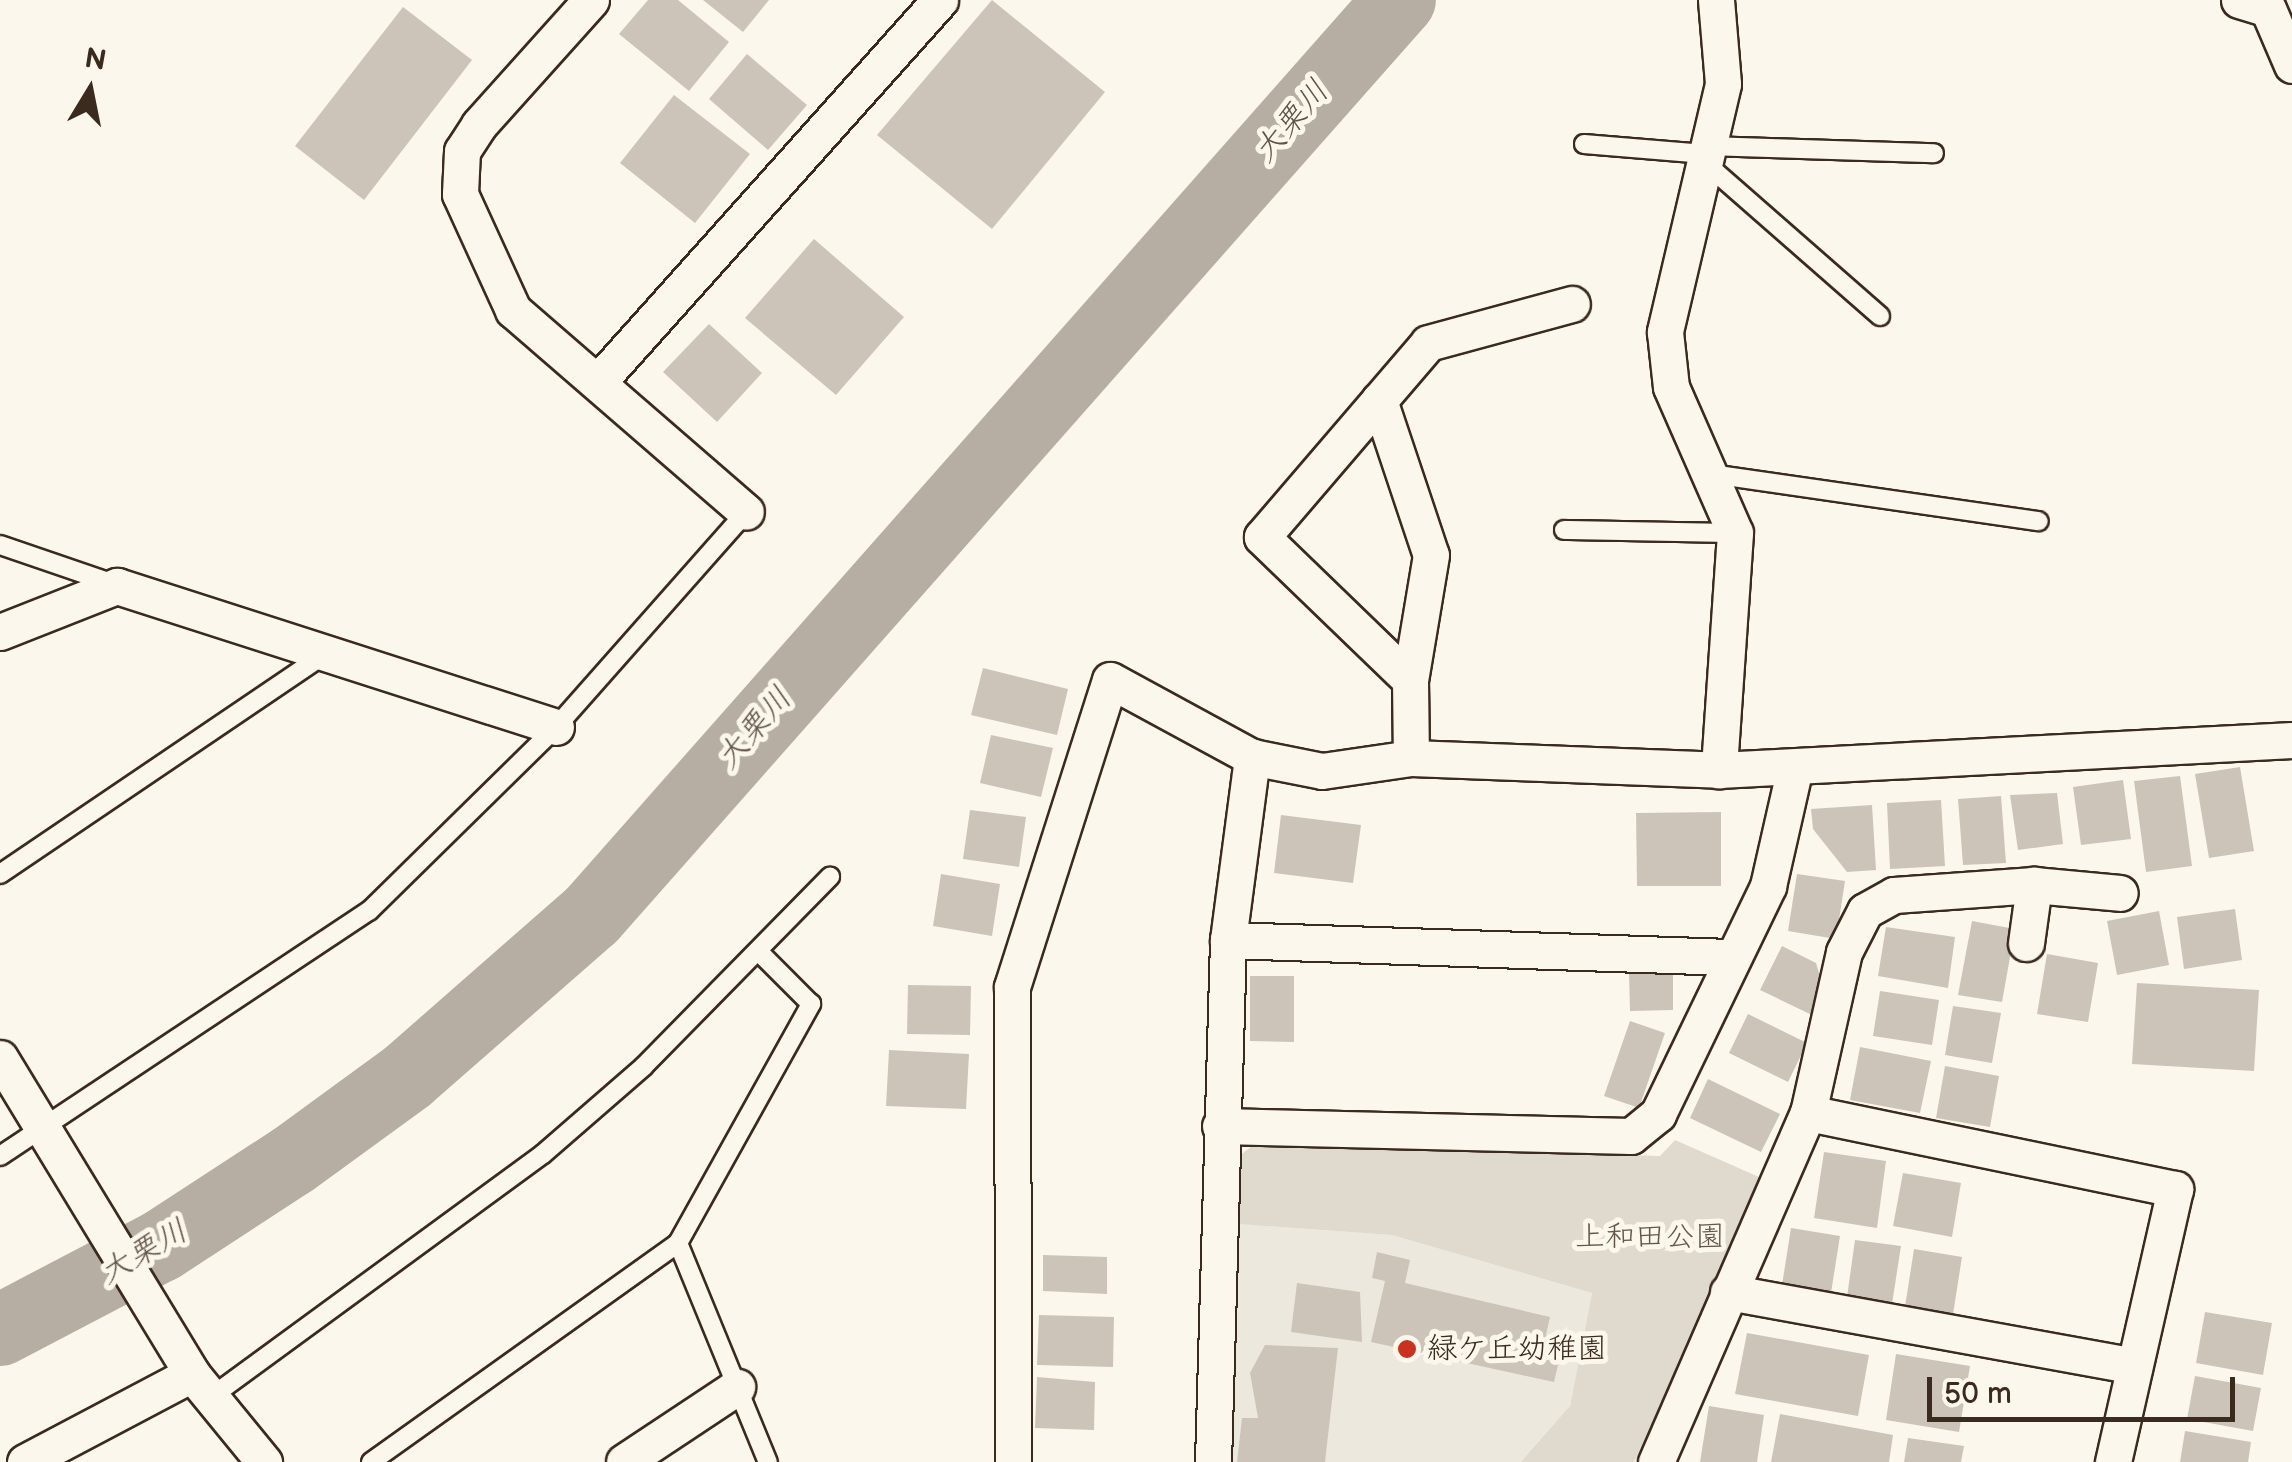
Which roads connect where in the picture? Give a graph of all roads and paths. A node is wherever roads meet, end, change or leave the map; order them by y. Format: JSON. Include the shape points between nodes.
{"nodes":[{"id":1,"x":591,"y":0,"type":"edge"},
{"id":2,"x":940,"y":0,"type":"edge"},
{"id":3,"x":1716,"y":0,"type":"edge"},
{"id":4,"x":2239,"y":0,"type":"edge"},
{"id":5,"x":2292,"y":66,"type":"edge"},
{"id":6,"x":1584,"y":144,"type":"dead end"},
{"id":7,"x":1934,"y":153,"type":"dead end"},
{"id":8,"x":1705,"y":154,"type":"junction"},
{"id":9,"x":1572,"y":304,"type":"dead end"},
{"id":10,"x":1880,"y":316,"type":"dead end"},
{"id":11,"x":598,"y":382,"type":"junction"},
{"id":12,"x":1379,"y":400,"type":"junction"},
{"id":13,"x":1711,"y":474,"type":"junction"},
{"id":14,"x":746,"y":512,"type":"joint"},
{"id":15,"x":2040,"y":521,"type":"dead end"},
{"id":16,"x":1564,"y":530,"type":"dead end"},
{"id":17,"x":1735,"y":533,"type":"junction"},
{"id":18,"x":0,"y":544,"type":"edge"},
{"id":19,"x":117,"y":586,"type":"junction"},
{"id":20,"x":0,"y":632,"type":"edge"},
{"id":21,"x":322,"y":657,"type":"junction"},
{"id":22,"x":1410,"y":680,"type":"junction"},
{"id":23,"x":556,"y":728,"type":"junction"},
{"id":24,"x":2292,"y":740,"type":"edge"},
{"id":25,"x":1252,"y":756,"type":"junction"},
{"id":26,"x":1411,"y":758,"type":"junction"},
{"id":27,"x":1795,"y":767,"type":"junction"},
{"id":28,"x":1719,"y":770,"type":"junction"},
{"id":29,"x":0,"y":874,"type":"edge"},
{"id":30,"x":830,"y":877,"type":"dead end"},
{"id":31,"x":2034,"y":885,"type":"junction"},
{"id":32,"x":2120,"y":893,"type":"dead end"},
{"id":33,"x":1228,"y":940,"type":"junction"},
{"id":34,"x":2026,"y":943,"type":"dead end"},
{"id":35,"x":760,"y":952,"type":"junction"},
{"id":36,"x":1732,"y":957,"type":"junction"},
{"id":37,"x":0,"y":1058,"type":"edge"},
{"id":38,"x":1808,"y":1113,"type":"junction"},
{"id":39,"x":1220,"y":1126,"type":"junction"},
{"id":40,"x":44,"y":1132,"type":"junction"},
{"id":41,"x":0,"y":1156,"type":"edge"},
{"id":42,"x":678,"y":1243,"type":"junction"},
{"id":43,"x":1728,"y":1292,"type":"junction"},
{"id":44,"x":2134,"y":1366,"type":"junction"},
{"id":45,"x":196,"y":1378,"type":"junction"},
{"id":46,"x":737,"y":1387,"type":"junction"},
{"id":47,"x":643,"y":1457,"type":"edge"},
{"id":48,"x":25,"y":1462,"type":"edge"},
{"id":49,"x":264,"y":1462,"type":"edge"},
{"id":50,"x":371,"y":1462,"type":"edge"},
{"id":51,"x":768,"y":1462,"type":"edge"},
{"id":52,"x":1013,"y":1462,"type":"edge"},
{"id":53,"x":1213,"y":1462,"type":"edge"},
{"id":54,"x":1656,"y":1462,"type":"edge"},
{"id":55,"x":2113,"y":1462,"type":"edge"}],
"edges":[{"from":1,"to":11,"type":"street","via":[[479,124],[458,171],[513,310]]},
{"from":2,"to":11,"type":"street"},
{"from":3,"to":8,"type":"street","via":[[1723,84]]},
{"from":4,"to":5,"type":"street","via":[[2268,9]]},
{"from":6,"to":8,"type":"lane"},
{"from":7,"to":8,"type":"lane"},
{"from":8,"to":10,"type":"lane"},
{"from":8,"to":13,"type":"street","via":[[1665,332],[1671,387]]},
{"from":9,"to":12,"type":"street","via":[[1428,342]]},
{"from":11,"to":14,"type":"street"},
{"from":12,"to":22,"type":"street","via":[[1432,555]]},
{"from":12,"to":22,"type":"street","via":[[1262,537]]},
{"from":13,"to":15,"type":"lane"},
{"from":13,"to":17,"type":"street"},
{"from":14,"to":23,"type":"lane"},
{"from":16,"to":17,"type":"lane"},
{"from":17,"to":28,"type":"street"},
{"from":18,"to":19,"type":"lane"},
{"from":19,"to":20,"type":"street"},
{"from":19,"to":21,"type":"street"},
{"from":21,"to":23,"type":"street"},
{"from":21,"to":29,"type":"lane"},
{"from":22,"to":26,"type":"street"},
{"from":23,"to":40,"type":"lane","via":[[369,911]]},
{"from":24,"to":27,"type":"street"},
{"from":25,"to":26,"type":"street","via":[[1322,771]]},
{"from":25,"to":33,"type":"street"},
{"from":25,"to":52,"type":"street","via":[[1110,680],[1095,714],[1012,987]]},
{"from":26,"to":28,"type":"street"},
{"from":27,"to":28,"type":"street"},
{"from":27,"to":36,"type":"street","via":[[1768,886]]},
{"from":30,"to":35,"type":"lane"},
{"from":31,"to":32,"type":"street"},
{"from":31,"to":34,"type":"street"},
{"from":31,"to":38,"type":"street","via":[[1894,896],[1865,911],[1844,952]]},
{"from":33,"to":36,"type":"street"},
{"from":33,"to":39,"type":"street"},
{"from":35,"to":42,"type":"lane","via":[[811,1004]]},
{"from":35,"to":45,"type":"lane","via":[[542,1154]]},
{"from":36,"to":39,"type":"street","via":[[1658,1114],[1631,1136]]},
{"from":37,"to":40,"type":"street"},
{"from":38,"to":43,"type":"street"},
{"from":38,"to":44,"type":"street","via":[[2175,1190]]},
{"from":39,"to":53,"type":"street"},
{"from":40,"to":41,"type":"lane"},
{"from":40,"to":45,"type":"street"},
{"from":42,"to":46,"type":"lane"},
{"from":42,"to":50,"type":"lane"},
{"from":43,"to":44,"type":"street"},
{"from":43,"to":54,"type":"street"},
{"from":44,"to":55,"type":"street"},
{"from":45,"to":48,"type":"street"},
{"from":45,"to":49,"type":"street"},
{"from":46,"to":47,"type":"street"},
{"from":46,"to":51,"type":"lane"}]}
